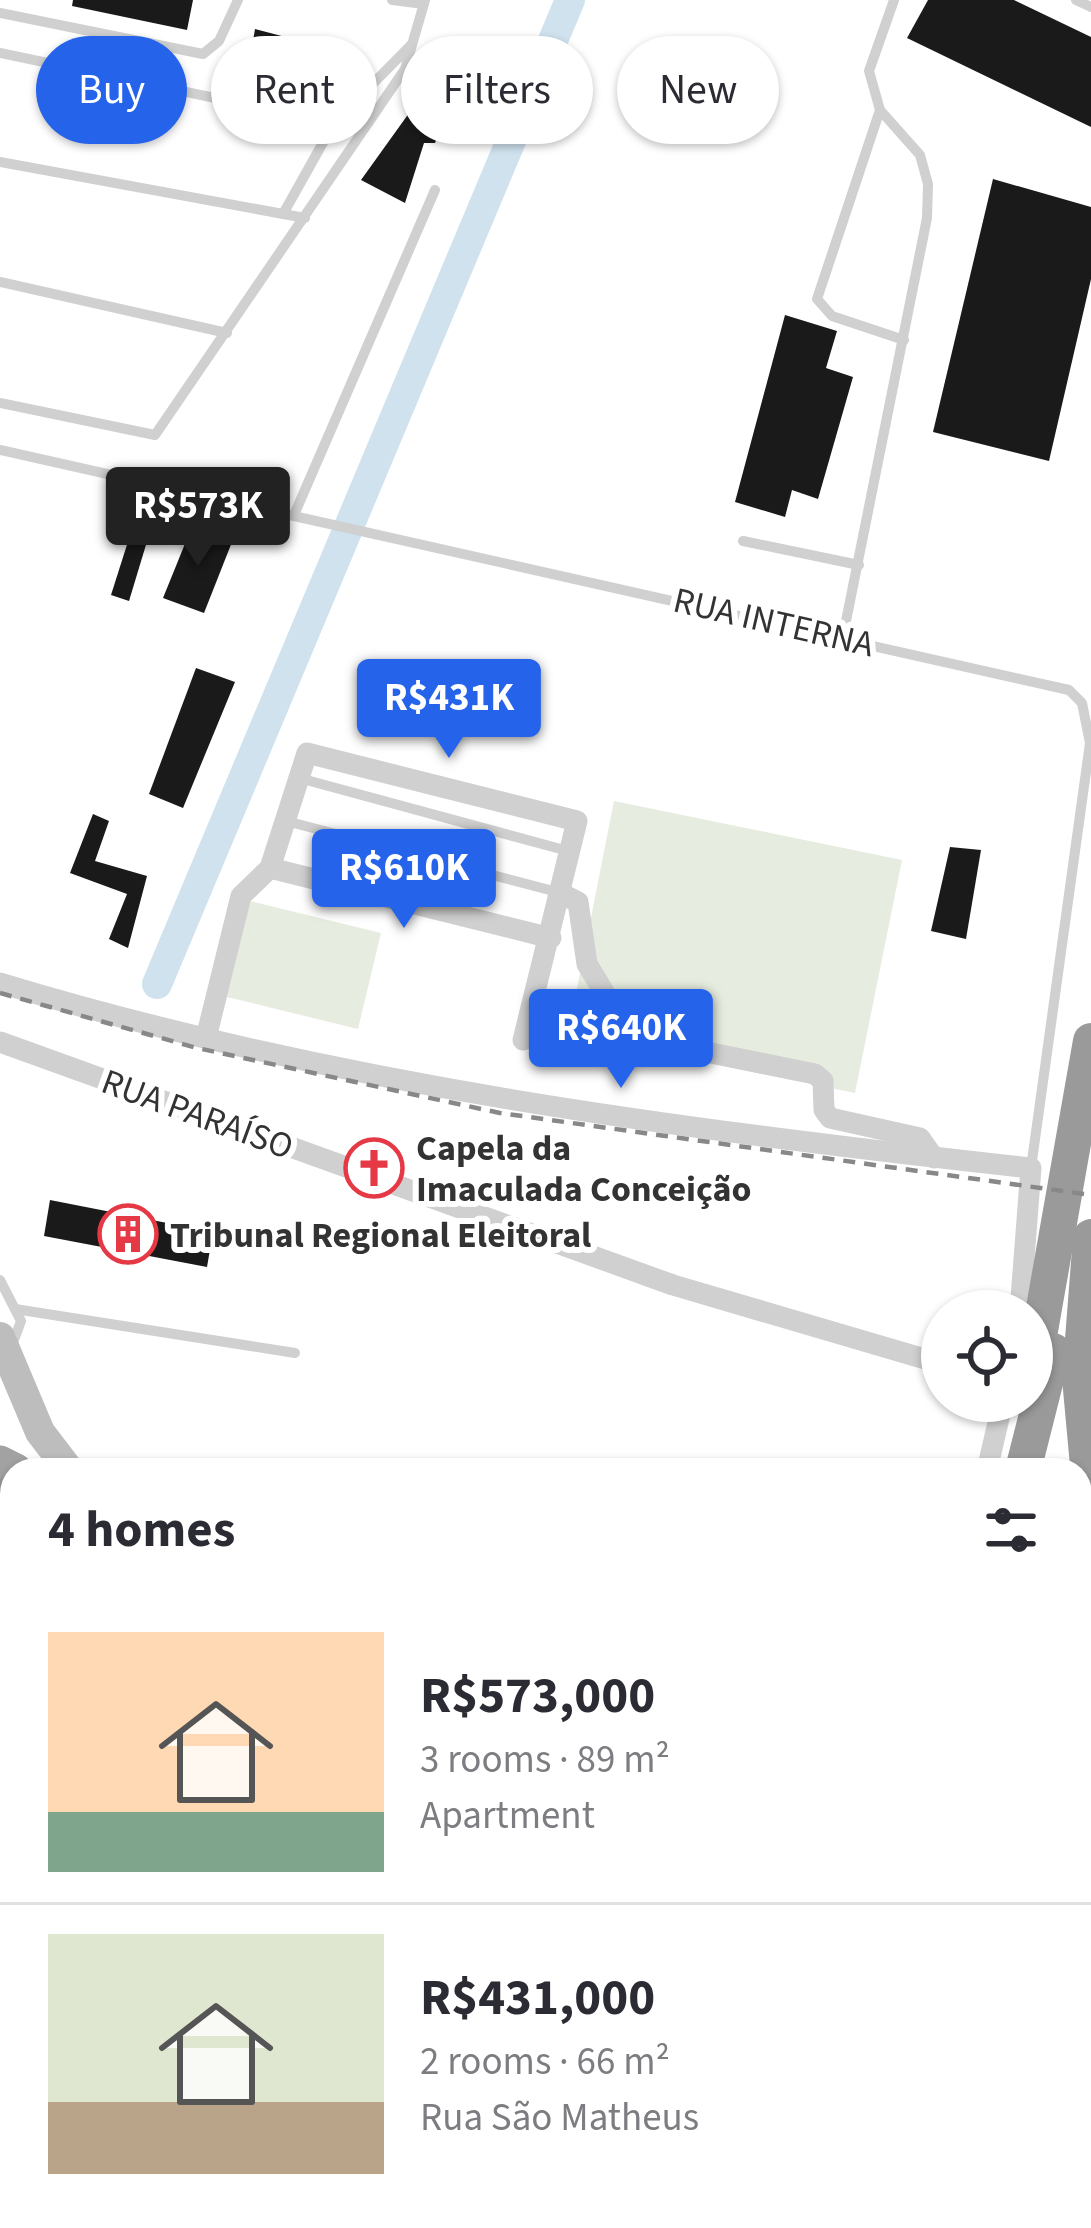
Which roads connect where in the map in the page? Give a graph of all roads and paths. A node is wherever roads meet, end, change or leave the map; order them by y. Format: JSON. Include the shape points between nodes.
{"nodes":[{"id":1,"x":238,"y":0,"type":"edge"},
{"id":2,"x":392,"y":0,"type":"edge"},
{"id":3,"x":894,"y":0,"type":"edge"},
{"id":4,"x":1076,"y":0,"type":"edge"},
{"id":5,"x":425,"y":2,"type":"edge"},
{"id":6,"x":1091,"y":8,"type":"edge"},
{"id":7,"x":0,"y":13,"type":"edge"},
{"id":8,"x":415,"y":36,"type":"edge"},
{"id":9,"x":0,"y":52,"type":"edge"},
{"id":10,"x":401,"y":56,"type":"edge"},
{"id":11,"x":401,"y":75,"type":"edge"},
{"id":12,"x":377,"y":80,"type":"edge"},
{"id":13,"x":211,"y":97,"type":"edge"},
{"id":14,"x":880,"y":110,"type":"junction"},
{"id":15,"x":322,"y":144,"type":"edge"},
{"id":16,"x":0,"y":162,"type":"edge"},
{"id":17,"x":435,"y":190,"type":"dead end"},
{"id":18,"x":283,"y":214,"type":"junction"},
{"id":19,"x":305,"y":218,"type":"junction"},
{"id":20,"x":0,"y":282,"type":"edge"},
{"id":21,"x":227,"y":334,"type":"junction"},
{"id":22,"x":904,"y":340,"type":"junction"},
{"id":23,"x":0,"y":403,"type":"edge"},
{"id":24,"x":0,"y":450,"type":"edge"},
{"id":25,"x":294,"y":515,"type":"junction"},
{"id":26,"x":743,"y":541,"type":"dead end"},
{"id":27,"x":859,"y":565,"type":"junction"},
{"id":28,"x":843,"y":636,"type":"junction"},
{"id":29,"x":299,"y":778,"type":"junction"},
{"id":30,"x":286,"y":821,"type":"junction"},
{"id":31,"x":571,"y":851,"type":"junction"},
{"id":32,"x":270,"y":868,"type":"junction"},
{"id":33,"x":562,"y":894,"type":"junction"},
{"id":34,"x":551,"y":938,"type":"junction"},
{"id":35,"x":0,"y":983,"type":"edge"},
{"id":36,"x":206,"y":1038,"type":"junction"},
{"id":37,"x":524,"y":1040,"type":"dead end"},
{"id":38,"x":1091,"y":1041,"type":"edge"},
{"id":39,"x":0,"y":1042,"type":"edge"},
{"id":40,"x":1091,"y":1155,"type":"edge"},
{"id":41,"x":934,"y":1158,"type":"junction"},
{"id":42,"x":1031,"y":1168,"type":"junction"},
{"id":43,"x":1091,"y":1237,"type":"edge"},
{"id":44,"x":0,"y":1280,"type":"edge"},
{"id":45,"x":1022,"y":1290,"type":"edge"},
{"id":46,"x":1047,"y":1290,"type":"edge"},
{"id":47,"x":15,"y":1309,"type":"junction"},
{"id":48,"x":1091,"y":1331,"type":"edge"},
{"id":49,"x":4,"y":1347,"type":"edge"},
{"id":50,"x":295,"y":1352,"type":"dead end"},
{"id":51,"x":921,"y":1358,"type":"edge"},
{"id":52,"x":1091,"y":1400,"type":"edge"},
{"id":53,"x":998,"y":1422,"type":"edge"},
{"id":54,"x":1021,"y":1422,"type":"edge"},
{"id":55,"x":60,"y":1458,"type":"edge"},
{"id":56,"x":990,"y":1458,"type":"edge"},
{"id":57,"x":1011,"y":1458,"type":"edge"},
{"id":58,"x":1026,"y":1458,"type":"edge"},
{"id":59,"x":1087,"y":1458,"type":"edge"}],
"edges":[{"from":1,"to":7,"type":"lane","via":[[219,41],[203,54]]},
{"from":2,"to":5,"type":"lane"},
{"from":3,"to":14,"type":"lane","via":[[869,71]]},
{"from":4,"to":6,"type":"lane"},
{"from":5,"to":8,"type":"lane"},
{"from":9,"to":13,"type":"lane"},
{"from":10,"to":12,"type":"lane"},
{"from":11,"to":19,"type":"lane"},
{"from":14,"to":22,"type":"lane","via":[[920,155],[928,184]]},
{"from":14,"to":22,"type":"lane","via":[[817,299],[832,316]]},
{"from":15,"to":18,"type":"lane"},
{"from":16,"to":18,"type":"lane"},
{"from":17,"to":25,"type":"lane"},
{"from":18,"to":19,"type":"lane"},
{"from":19,"to":21,"type":"lane"},
{"from":20,"to":21,"type":"lane"},
{"from":21,"to":23,"type":"lane","via":[[155,435]]},
{"from":22,"to":27,"type":"lane"},
{"from":24,"to":25,"type":"lane","name":"RUA INTERNA"},
{"from":25,"to":28,"type":"lane","name":"RUA INTERNA"},
{"from":26,"to":27,"type":"lane"},
{"from":27,"to":28,"type":"lane"},
{"from":28,"to":42,"type":"lane","name":"RUA INTERNA","via":[[1070,690],[1082,703],[1090,743]]},
{"from":29,"to":30,"type":"street"},
{"from":29,"to":31,"type":"lane"},
{"from":29,"to":31,"type":"street","via":[[308,753],[578,821]]},
{"from":30,"to":32,"type":"street"},
{"from":30,"to":33,"type":"lane"},
{"from":31,"to":33,"type":"street"},
{"from":32,"to":34,"type":"street"},
{"from":32,"to":36,"type":"street","via":[[241,896]]},
{"from":33,"to":34,"type":"street"},
{"from":33,"to":41,"type":"street","via":[[578,902],[587,964],[630,1028],[652,1041],[815,1074],[830,1118],[920,1138]]},
{"from":34,"to":37,"type":"street"},
{"from":35,"to":36,"type":"street"},
{"from":36,"to":41,"type":"street","via":[[488,1099]]},
{"from":38,"to":46,"type":"highway"},
{"from":39,"to":51,"type":"street","name":"RUA PARAÍSO","via":[[673,1285]]},
{"from":40,"to":58,"type":"highway"},
{"from":41,"to":42,"type":"street"},
{"from":42,"to":45,"type":"street"},
{"from":43,"to":59,"type":"highway","via":[[1080,1378]]},
{"from":44,"to":47,"type":"lane"},
{"from":47,"to":49,"type":"lane","via":[[21,1325]]},
{"from":47,"to":50,"type":"lane"},
{"from":48,"to":52,"type":"street"},
{"from":49,"to":55,"type":"main road","via":[[40,1432]]},
{"from":53,"to":56,"type":"street"},
{"from":54,"to":57,"type":"highway"}]}
